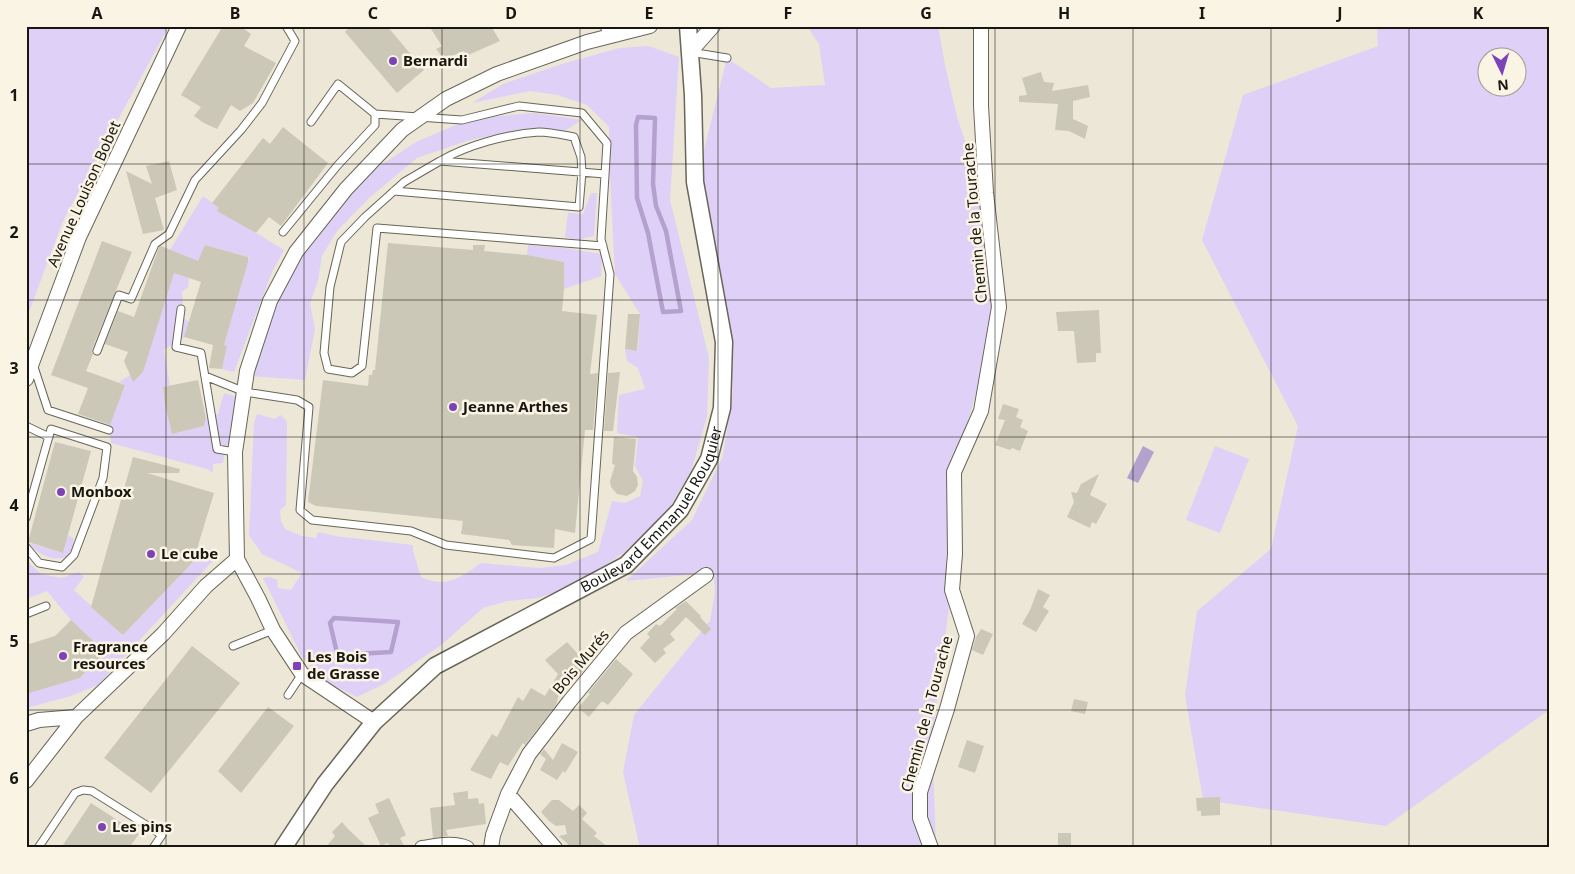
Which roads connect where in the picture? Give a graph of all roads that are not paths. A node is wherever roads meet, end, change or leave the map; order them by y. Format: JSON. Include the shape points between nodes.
{"nodes":[{"id":1,"x":180,"y":26,"type":"edge"},
{"id":2,"x":286,"y":26,"type":"edge"},
{"id":3,"x":650,"y":26,"type":"edge"},
{"id":4,"x":688,"y":26,"type":"edge"},
{"id":5,"x":713,"y":26,"type":"edge"},
{"id":6,"x":981,"y":26,"type":"edge"},
{"id":7,"x":606,"y":32,"type":"edge"},
{"id":8,"x":690,"y":52,"type":"junction"},
{"id":9,"x":727,"y":58,"type":"dead end"},
{"id":10,"x":375,"y":114,"type":"junction"},
{"id":11,"x":419,"y":117,"type":"junction"},
{"id":12,"x":311,"y":122,"type":"dead end"},
{"id":13,"x":440,"y":161,"type":"junction"},
{"id":14,"x":582,"y":172,"type":"junction"},
{"id":15,"x":605,"y":174,"type":"junction"},
{"id":16,"x":394,"y":190,"type":"junction"},
{"id":17,"x":283,"y":232,"type":"dead end"},
{"id":18,"x":603,"y":246,"type":"junction"},
{"id":19,"x":181,"y":309,"type":"dead end"},
{"id":20,"x":97,"y":351,"type":"dead end"},
{"id":21,"x":33,"y":364,"type":"junction"},
{"id":22,"x":205,"y":376,"type":"junction"},
{"id":23,"x":26,"y":379,"type":"edge"},
{"id":24,"x":245,"y":392,"type":"junction"},
{"id":25,"x":26,"y":426,"type":"edge"},
{"id":26,"x":109,"y":430,"type":"dead end"},
{"id":27,"x":49,"y":437,"type":"junction"},
{"id":28,"x":235,"y":452,"type":"junction"},
{"id":29,"x":26,"y":518,"type":"edge"},
{"id":30,"x":26,"y":547,"type":"edge"},
{"id":31,"x":237,"y":559,"type":"junction"},
{"id":32,"x":706,"y":575,"type":"dead end"},
{"id":33,"x":46,"y":606,"type":"dead end"},
{"id":34,"x":26,"y":614,"type":"edge"},
{"id":35,"x":273,"y":630,"type":"junction"},
{"id":36,"x":234,"y":646,"type":"dead end"},
{"id":37,"x":302,"y":674,"type":"junction"},
{"id":38,"x":288,"y":695,"type":"dead end"},
{"id":39,"x":76,"y":717,"type":"junction"},
{"id":40,"x":374,"y":722,"type":"junction"},
{"id":41,"x":26,"y":724,"type":"edge"},
{"id":42,"x":26,"y":781,"type":"edge"},
{"id":43,"x":508,"y":794,"type":"junction"},
{"id":44,"x":38,"y":848,"type":"edge"},
{"id":45,"x":154,"y":848,"type":"edge"},
{"id":46,"x":283,"y":848,"type":"edge"},
{"id":47,"x":422,"y":848,"type":"edge"},
{"id":48,"x":467,"y":848,"type":"edge"},
{"id":49,"x":491,"y":848,"type":"edge"},
{"id":50,"x":555,"y":848,"type":"edge"},
{"id":51,"x":931,"y":848,"type":"edge"}],
"edges":[{"from":1,"to":21,"type":"street","name":"Avenue Louison Bobet","via":[[79,236]]},
{"from":2,"to":20,"type":"lane","via":[[295,41],[262,103],[195,180],[169,234],[154,244],[131,299],[119,295]]},
{"from":3,"to":7,"type":"street"},
{"from":4,"to":8,"type":"street","name":"Boulevard Emmanuel Rouquier"},
{"from":5,"to":8,"type":"street"},
{"from":6,"to":51,"type":"street","name":"Chemin de la Tourache","via":[[986,193],[999,307],[981,410],[954,472],[952,590],[967,636],[920,792],[920,818]]},
{"from":7,"to":11,"type":"street","via":[[497,74],[446,99]]},
{"from":8,"to":9,"type":"lane"},
{"from":8,"to":40,"type":"street","name":"Boulevard Emmanuel Rouquier","via":[[695,182],[724,342],[722,408],[709,459],[680,510],[626,565],[435,666]]},
{"from":10,"to":11,"type":"lane"},
{"from":10,"to":12,"type":"lane","via":[[338,84]]},
{"from":10,"to":17,"type":"lane","via":[[375,125]]},
{"from":11,"to":15,"type":"lane","via":[[462,120],[519,106],[582,113],[607,143]]},
{"from":11,"to":24,"type":"street","via":[[402,130],[346,189],[296,252],[270,301],[247,371]]},
{"from":13,"to":14,"type":"lane"},
{"from":13,"to":14,"type":"lane","via":[[455,152],[541,132],[574,137]]},
{"from":13,"to":16,"type":"lane"},
{"from":14,"to":15,"type":"lane"},
{"from":14,"to":16,"type":"lane","via":[[579,207]]},
{"from":15,"to":18,"type":"lane"},
{"from":16,"to":18,"type":"lane","via":[[341,242],[330,287],[324,353],[328,369],[352,373],[362,366],[377,228]]},
{"from":18,"to":24,"type":"lane","via":[[610,274],[591,539],[554,558],[446,545],[411,531],[312,520],[300,510],[309,406],[297,400]]},
{"from":19,"to":22,"type":"lane","via":[[176,347],[201,353]]},
{"from":21,"to":23,"type":"street","name":"Avenue Louison Bobet"},
{"from":21,"to":26,"type":"lane","via":[[48,410]]},
{"from":22,"to":24,"type":"lane"},
{"from":22,"to":28,"type":"lane","via":[[217,449]]},
{"from":24,"to":28,"type":"street"},
{"from":25,"to":27,"type":"lane"},
{"from":27,"to":29,"type":"lane"},
{"from":27,"to":30,"type":"lane","via":[[51,429],[106,447],[103,478],[74,555],[62,567],[38,563]]},
{"from":28,"to":31,"type":"street"},
{"from":31,"to":35,"type":"street"},
{"from":31,"to":39,"type":"street"},
{"from":32,"to":43,"type":"street","name":"Bois Murés","via":[[626,633],[529,754]]},
{"from":33,"to":34,"type":"lane"},
{"from":35,"to":36,"type":"lane"},
{"from":35,"to":37,"type":"street"},
{"from":37,"to":38,"type":"lane"},
{"from":37,"to":40,"type":"street"},
{"from":39,"to":41,"type":"street"},
{"from":39,"to":42,"type":"street"},
{"from":40,"to":46,"type":"street","name":"Boulevard Emmanuel Rouquier","via":[[325,784]]},
{"from":43,"to":49,"type":"street","name":"Bois Murés"},
{"from":43,"to":50,"type":"street"},
{"from":44,"to":45,"type":"lane","via":[[74,793],[82,790],[92,791],[162,835]]},
{"from":47,"to":48,"type":"street","via":[[460,845]]}]}
